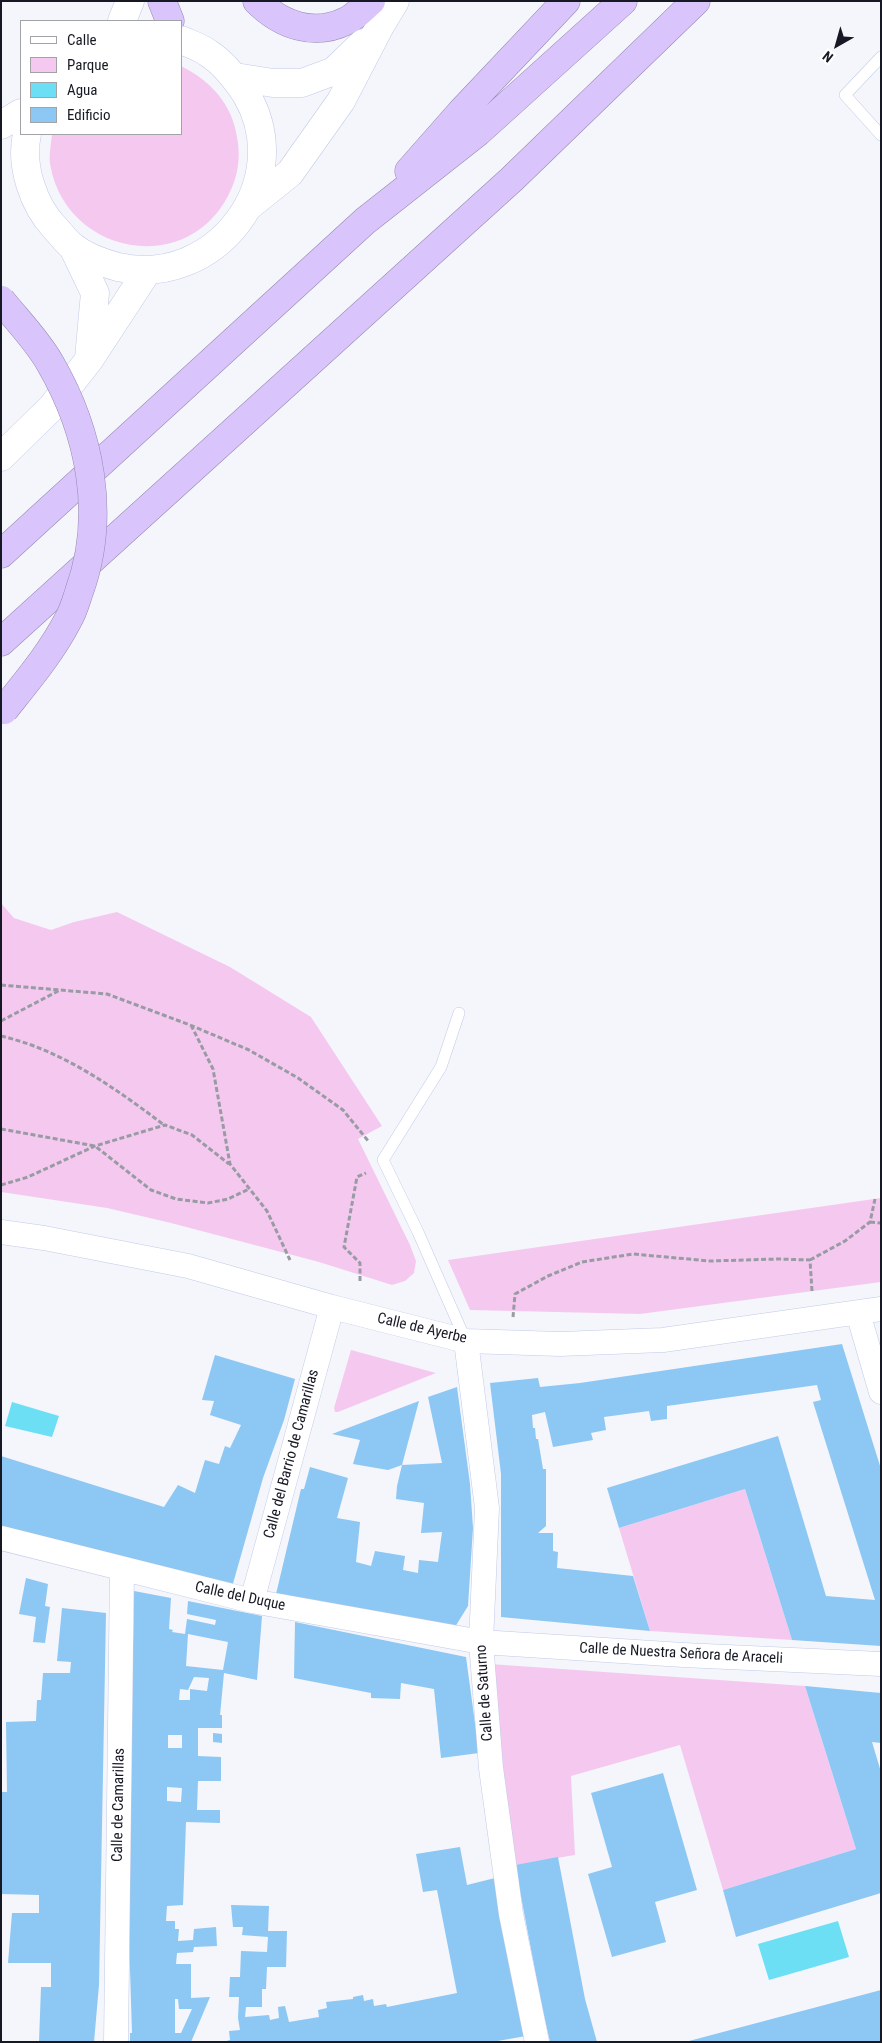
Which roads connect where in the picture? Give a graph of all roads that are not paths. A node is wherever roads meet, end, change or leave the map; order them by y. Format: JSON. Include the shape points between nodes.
{"nodes":[{"id":1,"x":130,"y":1,"type":"edge"},
{"id":2,"x":162,"y":1,"type":"edge"},
{"id":3,"x":257,"y":1,"type":"edge"},
{"id":4,"x":395,"y":1,"type":"edge"},
{"id":5,"x":566,"y":1,"type":"edge"},
{"id":6,"x":623,"y":1,"type":"edge"},
{"id":7,"x":696,"y":1,"type":"edge"},
{"id":8,"x":375,"y":14,"type":"edge"},
{"id":9,"x":122,"y":20,"type":"edge"},
{"id":10,"x":170,"y":20,"type":"edge"},
{"id":11,"x":182,"y":40,"type":"edge"},
{"id":12,"x":881,"y":57,"type":"edge"},
{"id":13,"x":235,"y":77,"type":"junction"},
{"id":14,"x":20,"y":114,"type":"edge"},
{"id":15,"x":1,"y":124,"type":"edge"},
{"id":16,"x":27,"y":135,"type":"edge"},
{"id":17,"x":881,"y":135,"type":"edge"},
{"id":18,"x":249,"y":206,"type":"junction"},
{"id":19,"x":365,"y":221,"type":"junction"},
{"id":20,"x":73,"y":247,"type":"junction"},
{"id":21,"x":148,"y":270,"type":"junction"},
{"id":22,"x":1,"y":300,"type":"edge"},
{"id":23,"x":89,"y":360,"type":"junction"},
{"id":24,"x":1,"y":430,"type":"edge"},
{"id":25,"x":28,"y":431,"type":"junction"},
{"id":26,"x":1,"y":457,"type":"edge"},
{"id":27,"x":1,"y":554,"type":"edge"},
{"id":28,"x":1,"y":642,"type":"edge"},
{"id":29,"x":3,"y":711,"type":"edge"},
{"id":30,"x":459,"y":1013,"type":"dead end"},
{"id":31,"x":1,"y":1232,"type":"edge"},
{"id":32,"x":332,"y":1307,"type":"junction"},
{"id":33,"x":881,"y":1309,"type":"edge"},
{"id":34,"x":858,"y":1313,"type":"junction"},
{"id":35,"x":466,"y":1341,"type":"junction"},
{"id":36,"x":881,"y":1392,"type":"edge"},
{"id":37,"x":1,"y":1538,"type":"edge"},
{"id":38,"x":122,"y":1569,"type":"junction"},
{"id":39,"x":252,"y":1602,"type":"junction"},
{"id":40,"x":481,"y":1642,"type":"junction"},
{"id":41,"x":881,"y":1664,"type":"edge"},
{"id":42,"x":116,"y":2042,"type":"edge"},
{"id":43,"x":537,"y":2042,"type":"edge"}],
"edges":[{"from":1,"to":9,"type":"street"},
{"from":2,"to":10,"type":"highway"},
{"from":3,"to":8,"type":"highway","via":[[278,19],[302,29],[325,29]]},
{"from":4,"to":8,"type":"street"},
{"from":5,"to":19,"type":"highway","via":[[461,112]]},
{"from":6,"to":19,"type":"highway","via":[[478,132]]},
{"from":7,"to":28,"type":"highway","via":[[512,179]]},
{"from":8,"to":13,"type":"street","via":[[334,71],[302,83],[273,83]]},
{"from":8,"to":18,"type":"street","via":[[341,101],[290,173]]},
{"from":11,"to":13,"type":"street","via":[[209,53]]},
{"from":12,"to":17,"type":"lane","via":[[845,95]]},
{"from":13,"to":18,"type":"street","via":[[253,107],[262,140],[260,174]]},
{"from":14,"to":15,"type":"street"},
{"from":16,"to":20,"type":"street","via":[[29,183],[46,219]]},
{"from":18,"to":21,"type":"street","via":[[231,232],[207,252],[179,264]]},
{"from":19,"to":27,"type":"highway"},
{"from":20,"to":21,"type":"street","via":[[109,265]]},
{"from":20,"to":23,"type":"street","via":[[95,293]]},
{"from":21,"to":23,"type":"street"},
{"from":22,"to":29,"type":"highway","bridge":true,"via":[[49,361],[70,402],[85,443],[92,486],[92,538],[84,579],[69,619],[46,657]]},
{"from":23,"to":25,"type":"street","via":[[52,407]]},
{"from":24,"to":25,"type":"street"},
{"from":25,"to":26,"type":"street"},
{"from":30,"to":35,"type":"lane","via":[[441,1067],[383,1160]]},
{"from":31,"to":32,"type":"street","name":"Calle de Ayerbe","via":[[188,1266]]},
{"from":32,"to":35,"type":"street","name":"Calle de Ayerbe"},
{"from":32,"to":39,"type":"street","name":"Calle del Barrio de Camarillas"},
{"from":33,"to":34,"type":"street","name":"Calle de Ayerbe"},
{"from":34,"to":35,"type":"street","name":"Calle de Ayerbe","via":[[663,1340],[560,1344]]},
{"from":34,"to":36,"type":"street"},
{"from":35,"to":40,"type":"street","name":"Calle de Saturno","via":[[487,1508]]},
{"from":37,"to":38,"type":"street","name":"Calle del Duque"},
{"from":38,"to":39,"type":"street","name":"Calle del Duque"},
{"from":38,"to":42,"type":"street","name":"Calle de Camarillas"},
{"from":39,"to":40,"type":"street","name":"Calle del Duque"},
{"from":40,"to":41,"type":"street","name":"Calle de Nuestra Señora de Araceli"},
{"from":40,"to":43,"type":"street","name":"Calle de Saturno","via":[[491,1768],[510,1904]]}]}
